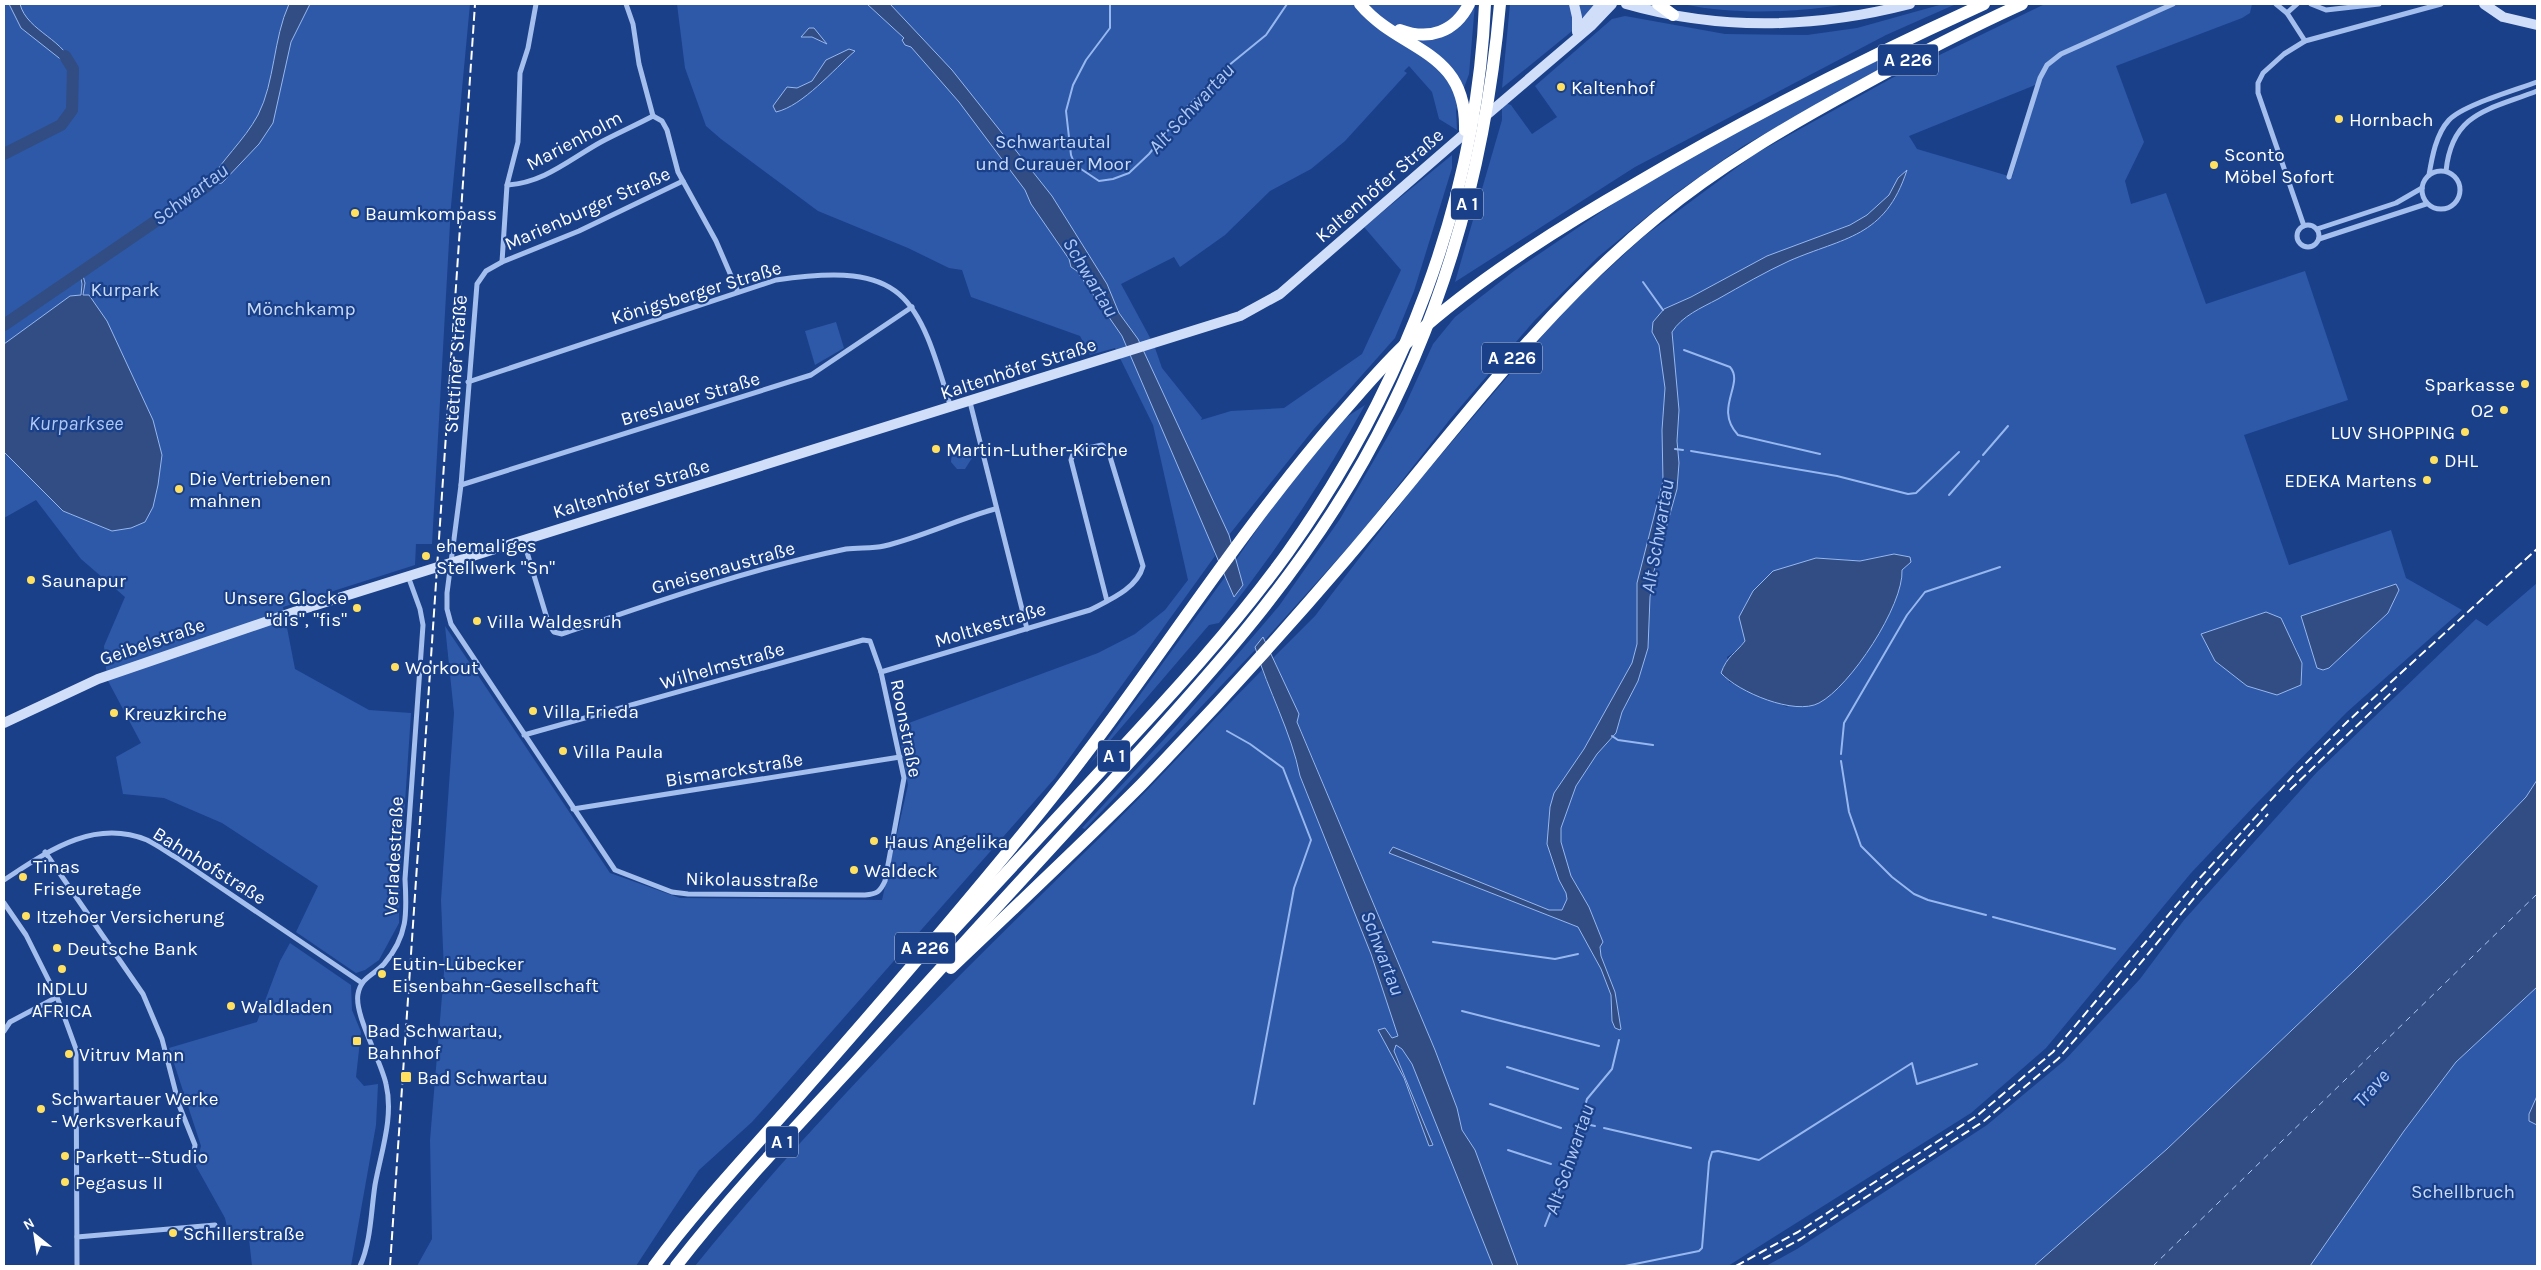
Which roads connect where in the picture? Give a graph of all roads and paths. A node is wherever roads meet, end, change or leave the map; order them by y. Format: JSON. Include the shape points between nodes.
{"nodes":[{"id":1,"x":536,"y":4,"type":"edge"},
{"id":2,"x":626,"y":4,"type":"edge"},
{"id":3,"x":1360,"y":4,"type":"edge"},
{"id":4,"x":1366,"y":4,"type":"edge"},
{"id":5,"x":1469,"y":4,"type":"edge"},
{"id":6,"x":1485,"y":4,"type":"edge"},
{"id":7,"x":1500,"y":4,"type":"edge"},
{"id":8,"x":1574,"y":4,"type":"edge"},
{"id":9,"x":1601,"y":4,"type":"edge"},
{"id":10,"x":1612,"y":4,"type":"edge"},
{"id":11,"x":1626,"y":4,"type":"edge"},
{"id":12,"x":1658,"y":4,"type":"edge"},
{"id":13,"x":1910,"y":4,"type":"edge"},
{"id":14,"x":1984,"y":4,"type":"edge"},
{"id":15,"x":2022,"y":4,"type":"edge"},
{"id":16,"x":2173,"y":4,"type":"edge"},
{"id":17,"x":2276,"y":4,"type":"edge"},
{"id":18,"x":2297,"y":4,"type":"edge"},
{"id":19,"x":2310,"y":4,"type":"edge"},
{"id":20,"x":2379,"y":4,"type":"edge"},
{"id":21,"x":2432,"y":4,"type":"edge"},
{"id":22,"x":2441,"y":4,"type":"edge"},
{"id":23,"x":2484,"y":4,"type":"edge"},
{"id":24,"x":2428,"y":8,"type":"junction"},
{"id":25,"x":2287,"y":13,"type":"junction"},
{"id":26,"x":1673,"y":15,"type":"junction"},
{"id":27,"x":2537,"y":25,"type":"edge"},
{"id":28,"x":1577,"y":32,"type":"junction"},
{"id":29,"x":2305,"y":41,"type":"junction"},
{"id":30,"x":1565,"y":49,"type":"junction"},
{"id":31,"x":2537,"y":82,"type":"edge"},
{"id":32,"x":2537,"y":91,"type":"edge"},
{"id":33,"x":653,"y":116,"type":"junction"},
{"id":34,"x":1464,"y":158,"type":"junction"},
{"id":35,"x":2446,"y":171,"type":"junction"},
{"id":36,"x":2429,"y":174,"type":"junction"},
{"id":37,"x":2009,"y":177,"type":"dead end"},
{"id":38,"x":683,"y":182,"type":"junction"},
{"id":39,"x":507,"y":185,"type":"junction"},
{"id":40,"x":2422,"y":188,"type":"junction"},
{"id":41,"x":2426,"y":204,"type":"junction"},
{"id":42,"x":2304,"y":226,"type":"junction"},
{"id":43,"x":2316,"y":229,"type":"junction"},
{"id":44,"x":2319,"y":239,"type":"junction"},
{"id":45,"x":502,"y":262,"type":"junction"},
{"id":46,"x":738,"y":292,"type":"junction"},
{"id":47,"x":912,"y":307,"type":"junction"},
{"id":48,"x":468,"y":382,"type":"junction"},
{"id":49,"x":970,"y":402,"type":"junction"},
{"id":50,"x":951,"y":408,"type":"junction"},
{"id":51,"x":461,"y":485,"type":"junction"},
{"id":52,"x":995,"y":509,"type":"junction"},
{"id":53,"x":523,"y":539,"type":"junction"},
{"id":54,"x":452,"y":562,"type":"junction"},
{"id":55,"x":431,"y":568,"type":"joint"},
{"id":56,"x":408,"y":575,"type":"junction"},
{"id":57,"x":1107,"y":601,"type":"junction"},
{"id":58,"x":1028,"y":629,"type":"junction"},
{"id":59,"x":870,"y":641,"type":"joint"},
{"id":60,"x":881,"y":672,"type":"junction"},
{"id":61,"x":4,"y":723,"type":"edge"},
{"id":62,"x":524,"y":735,"type":"junction"},
{"id":63,"x":900,"y":756,"type":"junction"},
{"id":64,"x":573,"y":809,"type":"junction"},
{"id":65,"x":45,"y":852,"type":"junction"},
{"id":66,"x":4,"y":880,"type":"edge"},
{"id":67,"x":885,"y":881,"type":"joint"},
{"id":68,"x":4,"y":903,"type":"edge"},
{"id":69,"x":362,"y":983,"type":"junction"},
{"id":70,"x":56,"y":997,"type":"junction"},
{"id":71,"x":892,"y":1022,"type":"junction"},
{"id":72,"x":4,"y":1031,"type":"edge"},
{"id":73,"x":808,"y":1086,"type":"junction"},
{"id":74,"x":193,"y":1160,"type":"dead end"},
{"id":75,"x":215,"y":1225,"type":"dead end"},
{"id":76,"x":77,"y":1237,"type":"junction"},
{"id":77,"x":77,"y":1266,"type":"edge"},
{"id":78,"x":360,"y":1266,"type":"edge"},
{"id":79,"x":654,"y":1266,"type":"edge"},
{"id":80,"x":676,"y":1266,"type":"edge"}],
"edges":[{"from":1,"to":39,"type":"street","via":[[520,73],[518,142]]},
{"from":2,"to":33,"type":"street"},
{"from":3,"to":34,"type":"highway","via":[[1378,21],[1445,68],[1462,99]]},
{"from":4,"to":5,"type":"highway","via":[[1384,21],[1400,30],[1429,35],[1452,26]]},
{"from":6,"to":34,"type":"highway","number":"A 1","via":[[1476,96]]},
{"from":7,"to":71,"type":"highway","number":"A 1","via":[[1492,84],[1481,148],[1452,260],[1416,355],[1354,476],[1325,524],[1264,608],[1172,716]]},
{"from":8,"to":28,"type":"street"},
{"from":9,"to":28,"type":"street","name":"Kaltenhöfer Straße"},
{"from":10,"to":30,"type":"street","name":"Kaltenhöfer Straße"},
{"from":11,"to":26,"type":"street"},
{"from":12,"to":26,"type":"highway"},
{"from":13,"to":26,"type":"street","via":[[1842,19],[1803,23],[1734,23]]},
{"from":14,"to":73,"type":"highway","number":"A 226","via":[[1785,100],[1584,213],[1521,255],[1412,338],[1288,476],[1134,689],[1043,808]]},
{"from":15,"to":71,"type":"highway","number":"A 226","via":[[1908,60],[1797,121],[1703,182],[1593,272],[1518,351],[1272,644],[1140,785]]},
{"from":16,"to":37,"type":"street","via":[[2061,54],[2048,66],[2040,78]]},
{"from":17,"to":25,"type":"street"},
{"from":18,"to":25,"type":"street"},
{"from":19,"to":20,"type":"street","via":[[2326,10]]},
{"from":21,"to":24,"type":"street"},
{"from":22,"to":24,"type":"street"},
{"from":23,"to":27,"type":"street","via":[[2503,17]]},
{"from":24,"to":29,"type":"street"},
{"from":25,"to":29,"type":"street"},
{"from":28,"to":30,"type":"street","name":"Kaltenhöfer Straße"},
{"from":29,"to":42,"type":"street","via":[[2269,66],[2258,83],[2258,93]]},
{"from":30,"to":49,"type":"street","name":"Kaltenhöfer Straße","via":[[1280,294],[1240,316]]},
{"from":31,"to":36,"type":"street","via":[[2466,109],[2448,121],[2434,149]]},
{"from":32,"to":35,"type":"street","via":[[2471,118],[2462,126],[2448,152]]},
{"from":33,"to":38,"type":"street","via":[[662,121],[667,130]]},
{"from":33,"to":39,"type":"street","name":"Marienholm","via":[[600,143],[558,170],[538,179]]},
{"from":34,"to":73,"type":"highway","number":"A 1","via":[[1437,258],[1382,396],[1318,508],[1283,559],[1157,710]]},
{"from":35,"to":36,"type":"street"},
{"from":35,"to":41,"type":"street","via":[[2460,185],[2457,202],[2440,210]]},
{"from":36,"to":40,"type":"street"},
{"from":38,"to":45,"type":"street","name":"Marienburger Straße","via":[[579,231]]},
{"from":38,"to":46,"type":"street","via":[[716,241]]},
{"from":39,"to":45,"type":"street"},
{"from":40,"to":41,"type":"street"},
{"from":40,"to":43,"type":"street","via":[[2390,205]]},
{"from":41,"to":44,"type":"street"},
{"from":42,"to":43,"type":"street"},
{"from":42,"to":44,"type":"street","via":[[2296,236],[2300,245],[2310,248]]},
{"from":43,"to":44,"type":"street"},
{"from":45,"to":48,"type":"street","name":"Stettiner Straße","via":[[486,271],[476,284]]},
{"from":46,"to":47,"type":"street","name":"Königsberger Straße","via":[[776,280],[844,275],[880,281],[902,295]]},
{"from":46,"to":48,"type":"street","name":"Königsberger Straße"},
{"from":47,"to":50,"type":"street","name":"Königsberger Straße","via":[[932,346]]},
{"from":47,"to":51,"type":"street","name":"Breslauer Straße","via":[[811,375]]},
{"from":48,"to":51,"type":"street","name":"Stettiner Straße"},
{"from":49,"to":50,"type":"street","name":"Kaltenhöfer Straße"},
{"from":49,"to":52,"type":"street"},
{"from":50,"to":53,"type":"street","name":"Kaltenhöfer Straße"},
{"from":51,"to":54,"type":"street","name":"Stettiner Straße"},
{"from":52,"to":53,"type":"street","name":"Gneisenaustraße","via":[[882,546],[848,549],[749,573],[562,634],[554,632],[549,625]]},
{"from":52,"to":58,"type":"street"},
{"from":53,"to":54,"type":"street","name":"Kaltenhöfer Straße"},
{"from":54,"to":55,"type":"street","name":"Kaltenhöfer Straße"},
{"from":54,"to":62,"type":"street","name":"Nikolausstraße","via":[[447,609],[451,624]]},
{"from":55,"to":56,"type":"street","name":"Geibelstraße"},
{"from":56,"to":61,"type":"street","name":"Geibelstraße","via":[[128,667],[84,684]]},
{"from":56,"to":69,"type":"street","name":"Verladestraße","via":[[423,625],[406,879],[407,917],[400,938],[384,965]]},
{"from":57,"to":57,"type":"street","name":"Moltkestraße","via":[[1137,580],[1143,566],[1108,450],[1102,445],[1074,452],[1071,460]]},
{"from":57,"to":58,"type":"street","name":"Moltkestraße","via":[[1090,610]]},
{"from":58,"to":60,"type":"street","name":"Moltkestraße"},
{"from":59,"to":60,"type":"street","name":"Roonstraße"},
{"from":59,"to":62,"type":"street","name":"Wilhelmstraße","via":[[862,640]]},
{"from":60,"to":63,"type":"street","name":"Roonstraße"},
{"from":62,"to":64,"type":"street","name":"Nikolausstraße"},
{"from":63,"to":64,"type":"street","name":"Bismarckstraße"},
{"from":63,"to":67,"type":"street","name":"Roonstraße","via":[[904,788]]},
{"from":64,"to":67,"type":"street","name":"Nikolausstraße","via":[[615,870],[677,893],[865,895],[876,894]]},
{"from":65,"to":66,"type":"street","name":"Bahnhofstraße"},
{"from":65,"to":69,"type":"street","name":"Bahnhofstraße","via":[[91,834],[118,834],[147,841]]},
{"from":65,"to":74,"type":"street","via":[[143,994],[162,1040],[179,1105],[194,1145]]},
{"from":68,"to":70,"type":"street","via":[[26,935]]},
{"from":69,"to":78,"type":"street","via":[[357,1005],[385,1078],[389,1112]]},
{"from":70,"to":72,"type":"street","via":[[10,1022]]},
{"from":70,"to":76,"type":"street","via":[[76,1049]]},
{"from":71,"to":80,"type":"highway","number":"A 1","via":[[769,1157]]},
{"from":73,"to":79,"type":"highway","number":"A 1","via":[[696,1213]]},
{"from":75,"to":76,"type":"street"},
{"from":76,"to":77,"type":"street"}]}
